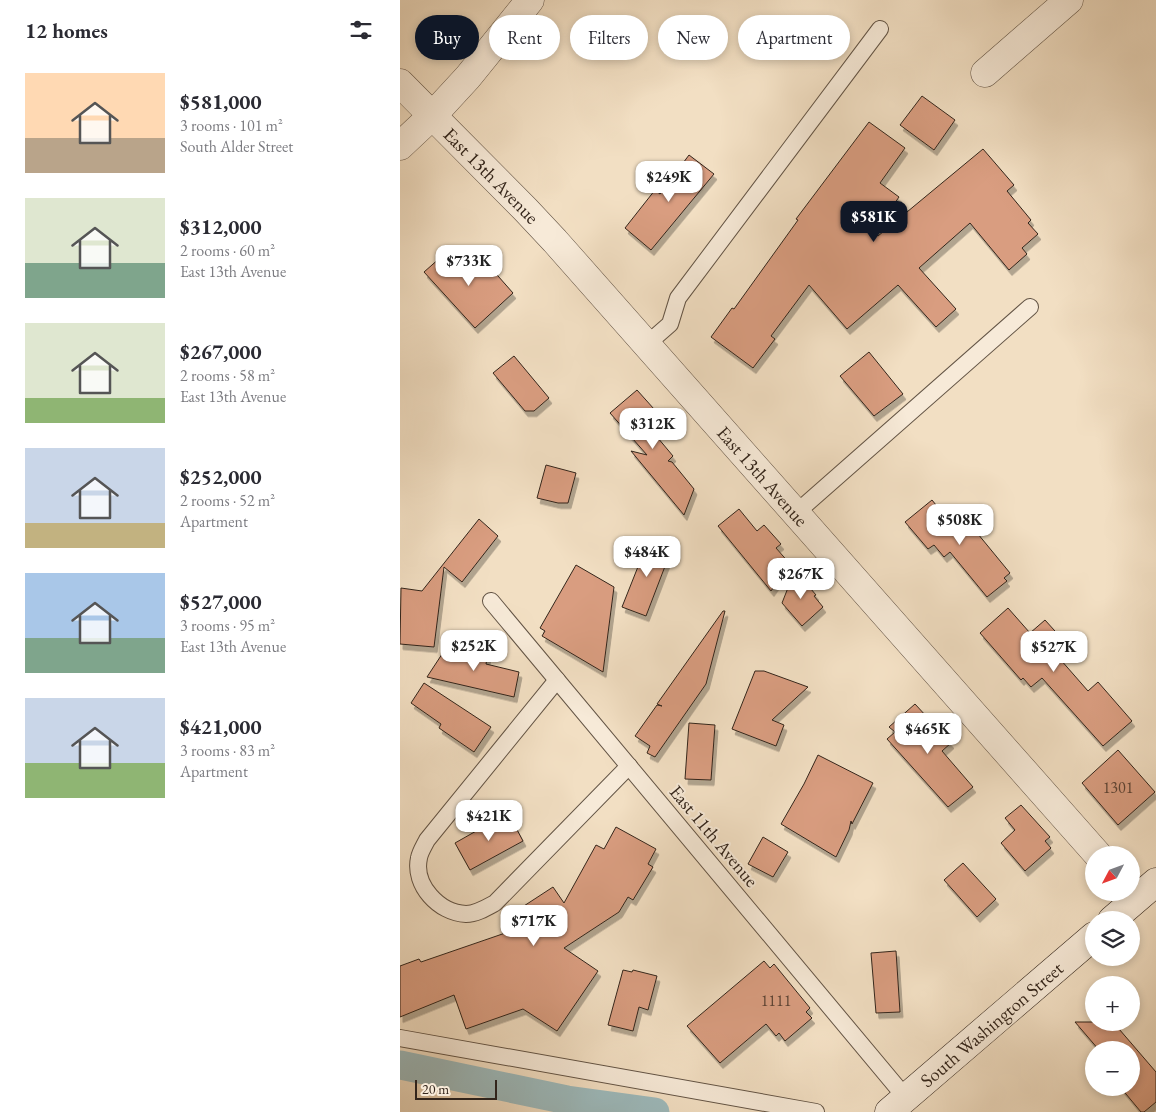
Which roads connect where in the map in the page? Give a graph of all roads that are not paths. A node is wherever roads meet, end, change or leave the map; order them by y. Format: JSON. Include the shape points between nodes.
{"nodes":[{"id":1,"x":530,"y":0,"type":"edge"},
{"id":2,"x":1068,"y":0,"type":"edge"},
{"id":3,"x":880,"y":29,"type":"dead end"},
{"id":4,"x":985,"y":73,"type":"dead end"},
{"id":5,"x":400,"y":83,"type":"edge"},
{"id":6,"x":433,"y":115,"type":"junction"},
{"id":7,"x":400,"y":146,"type":"edge"},
{"id":8,"x":1030,"y":307,"type":"dead end"},
{"id":9,"x":646,"y":345,"type":"junction"},
{"id":10,"x":796,"y":513,"type":"junction"},
{"id":11,"x":491,"y":601,"type":"dead end"},
{"id":12,"x":557,"y":680,"type":"junction"},
{"id":13,"x":630,"y":766,"type":"junction"},
{"id":14,"x":1090,"y":846,"type":"edge"},
{"id":15,"x":1141,"y":891,"type":"edge"},
{"id":16,"x":1121,"y":911,"type":"edge"},
{"id":17,"x":1085,"y":944,"type":"edge"},
{"id":18,"x":400,"y":1038,"type":"edge"},
{"id":19,"x":898,"y":1105,"type":"edge"},
{"id":20,"x":816,"y":1112,"type":"edge"}],
"edges":[{"from":1,"to":6,"type":"street"},
{"from":2,"to":4,"type":"street"},
{"from":3,"to":9,"type":"lane","via":[[678,298],[670,324]]},
{"from":5,"to":6,"type":"street","name":"East 13th Avenue"},
{"from":6,"to":7,"type":"street"},
{"from":6,"to":9,"type":"street","name":"East 13th Avenue","via":[[525,209]]},
{"from":8,"to":10,"type":"lane"},
{"from":9,"to":10,"type":"street","name":"East 13th Avenue"},
{"from":10,"to":14,"type":"street","name":"East 13th Avenue"},
{"from":11,"to":12,"type":"lane","name":"East 11th Avenue"},
{"from":12,"to":13,"type":"lane","name":"East 11th Avenue"},
{"from":12,"to":13,"type":"lane","via":[[427,840],[419,858],[418,874],[436,902],[452,912],[468,914],[495,903]]},
{"from":13,"to":19,"type":"lane","name":"East 11th Avenue"},
{"from":15,"to":16,"type":"street"},
{"from":17,"to":19,"type":"street","name":"South Washington Street"},
{"from":18,"to":20,"type":"lane"}]}
